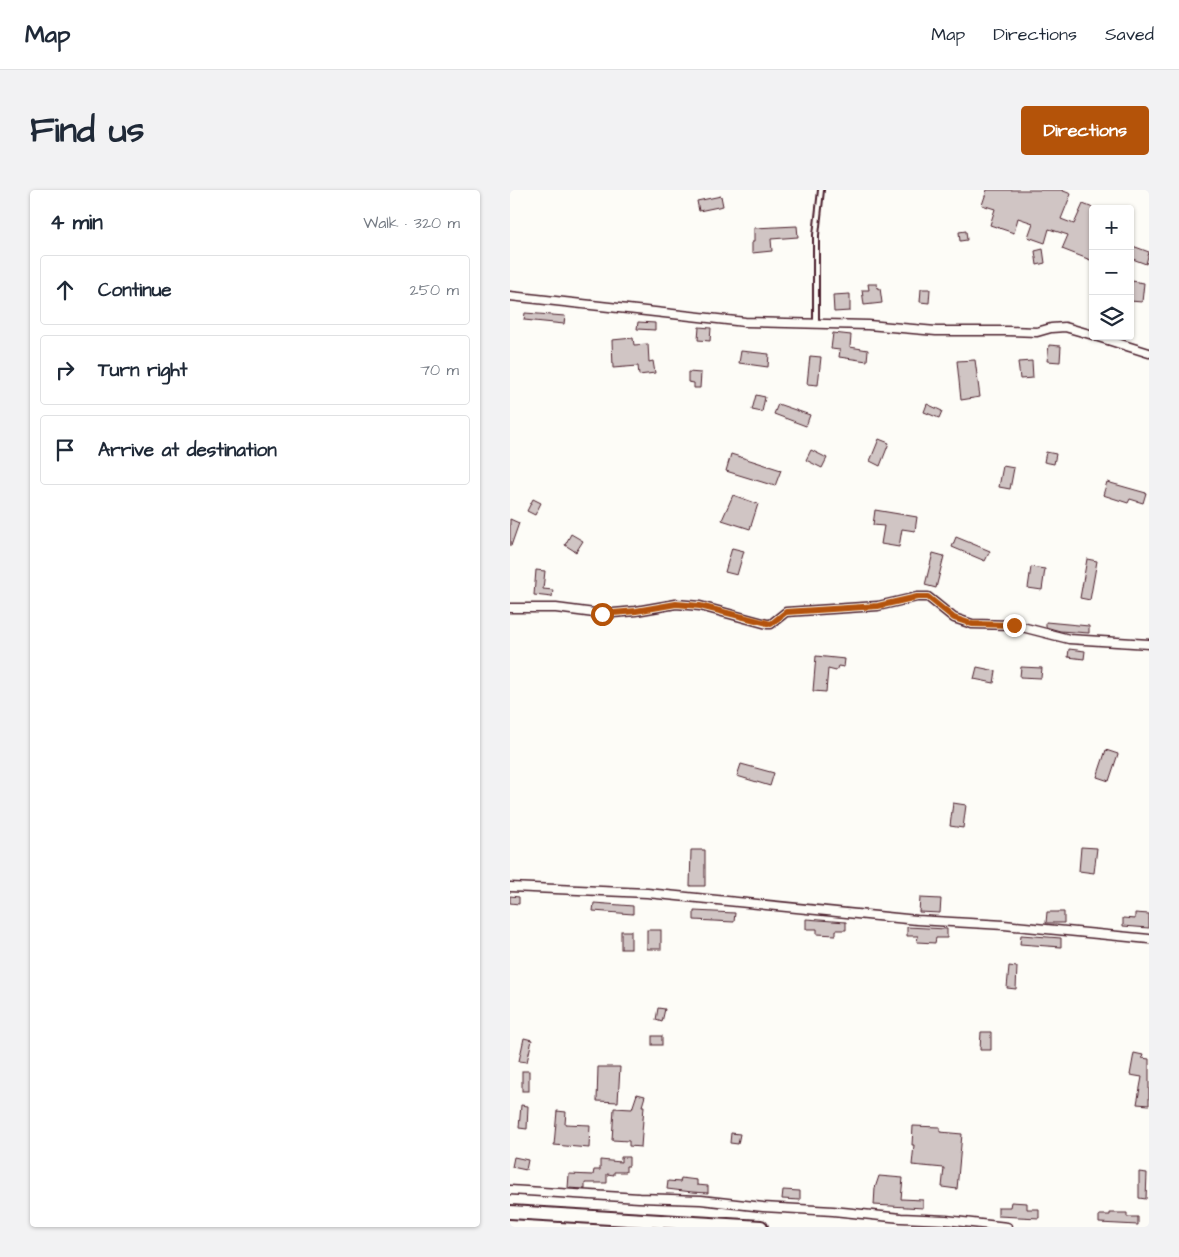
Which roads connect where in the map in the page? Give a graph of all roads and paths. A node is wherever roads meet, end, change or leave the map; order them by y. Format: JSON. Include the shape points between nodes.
{"nodes":[{"id":1,"x":821,"y":190,"type":"edge"},
{"id":2,"x":510,"y":296,"type":"edge"},
{"id":3,"x":816,"y":324,"type":"junction"},
{"id":4,"x":1089,"y":334,"type":"edge"},
{"id":5,"x":1107,"y":340,"type":"edge"},
{"id":6,"x":1149,"y":353,"type":"edge"},
{"id":7,"x":510,"y":608,"type":"edge"},
{"id":8,"x":1149,"y":644,"type":"edge"},
{"id":9,"x":510,"y":887,"type":"edge"},
{"id":10,"x":1149,"y":939,"type":"edge"},
{"id":11,"x":510,"y":1190,"type":"edge"},
{"id":12,"x":510,"y":1212,"type":"edge"},
{"id":13,"x":761,"y":1227,"type":"edge"},
{"id":14,"x":1007,"y":1227,"type":"edge"}],
"edges":[{"from":1,"to":3,"type":"lane","via":[[816,235]]},
{"from":2,"to":3,"type":"street","via":[[745,322]]},
{"from":3,"to":4,"type":"street","via":[[936,332],[1037,332],[1065,327]]},
{"from":5,"to":6,"type":"street"},
{"from":7,"to":8,"type":"street","via":[[556,608],[602,614],[676,604],[700,606],[771,624],[786,612],[878,606],[928,597],[954,618],[972,624],[1014,625],[1069,639]]},
{"from":9,"to":10,"type":"street","via":[[647,892],[917,920]]},
{"from":11,"to":14,"type":"street","via":[[701,1200]]},
{"from":12,"to":13,"type":"main road"}]}
